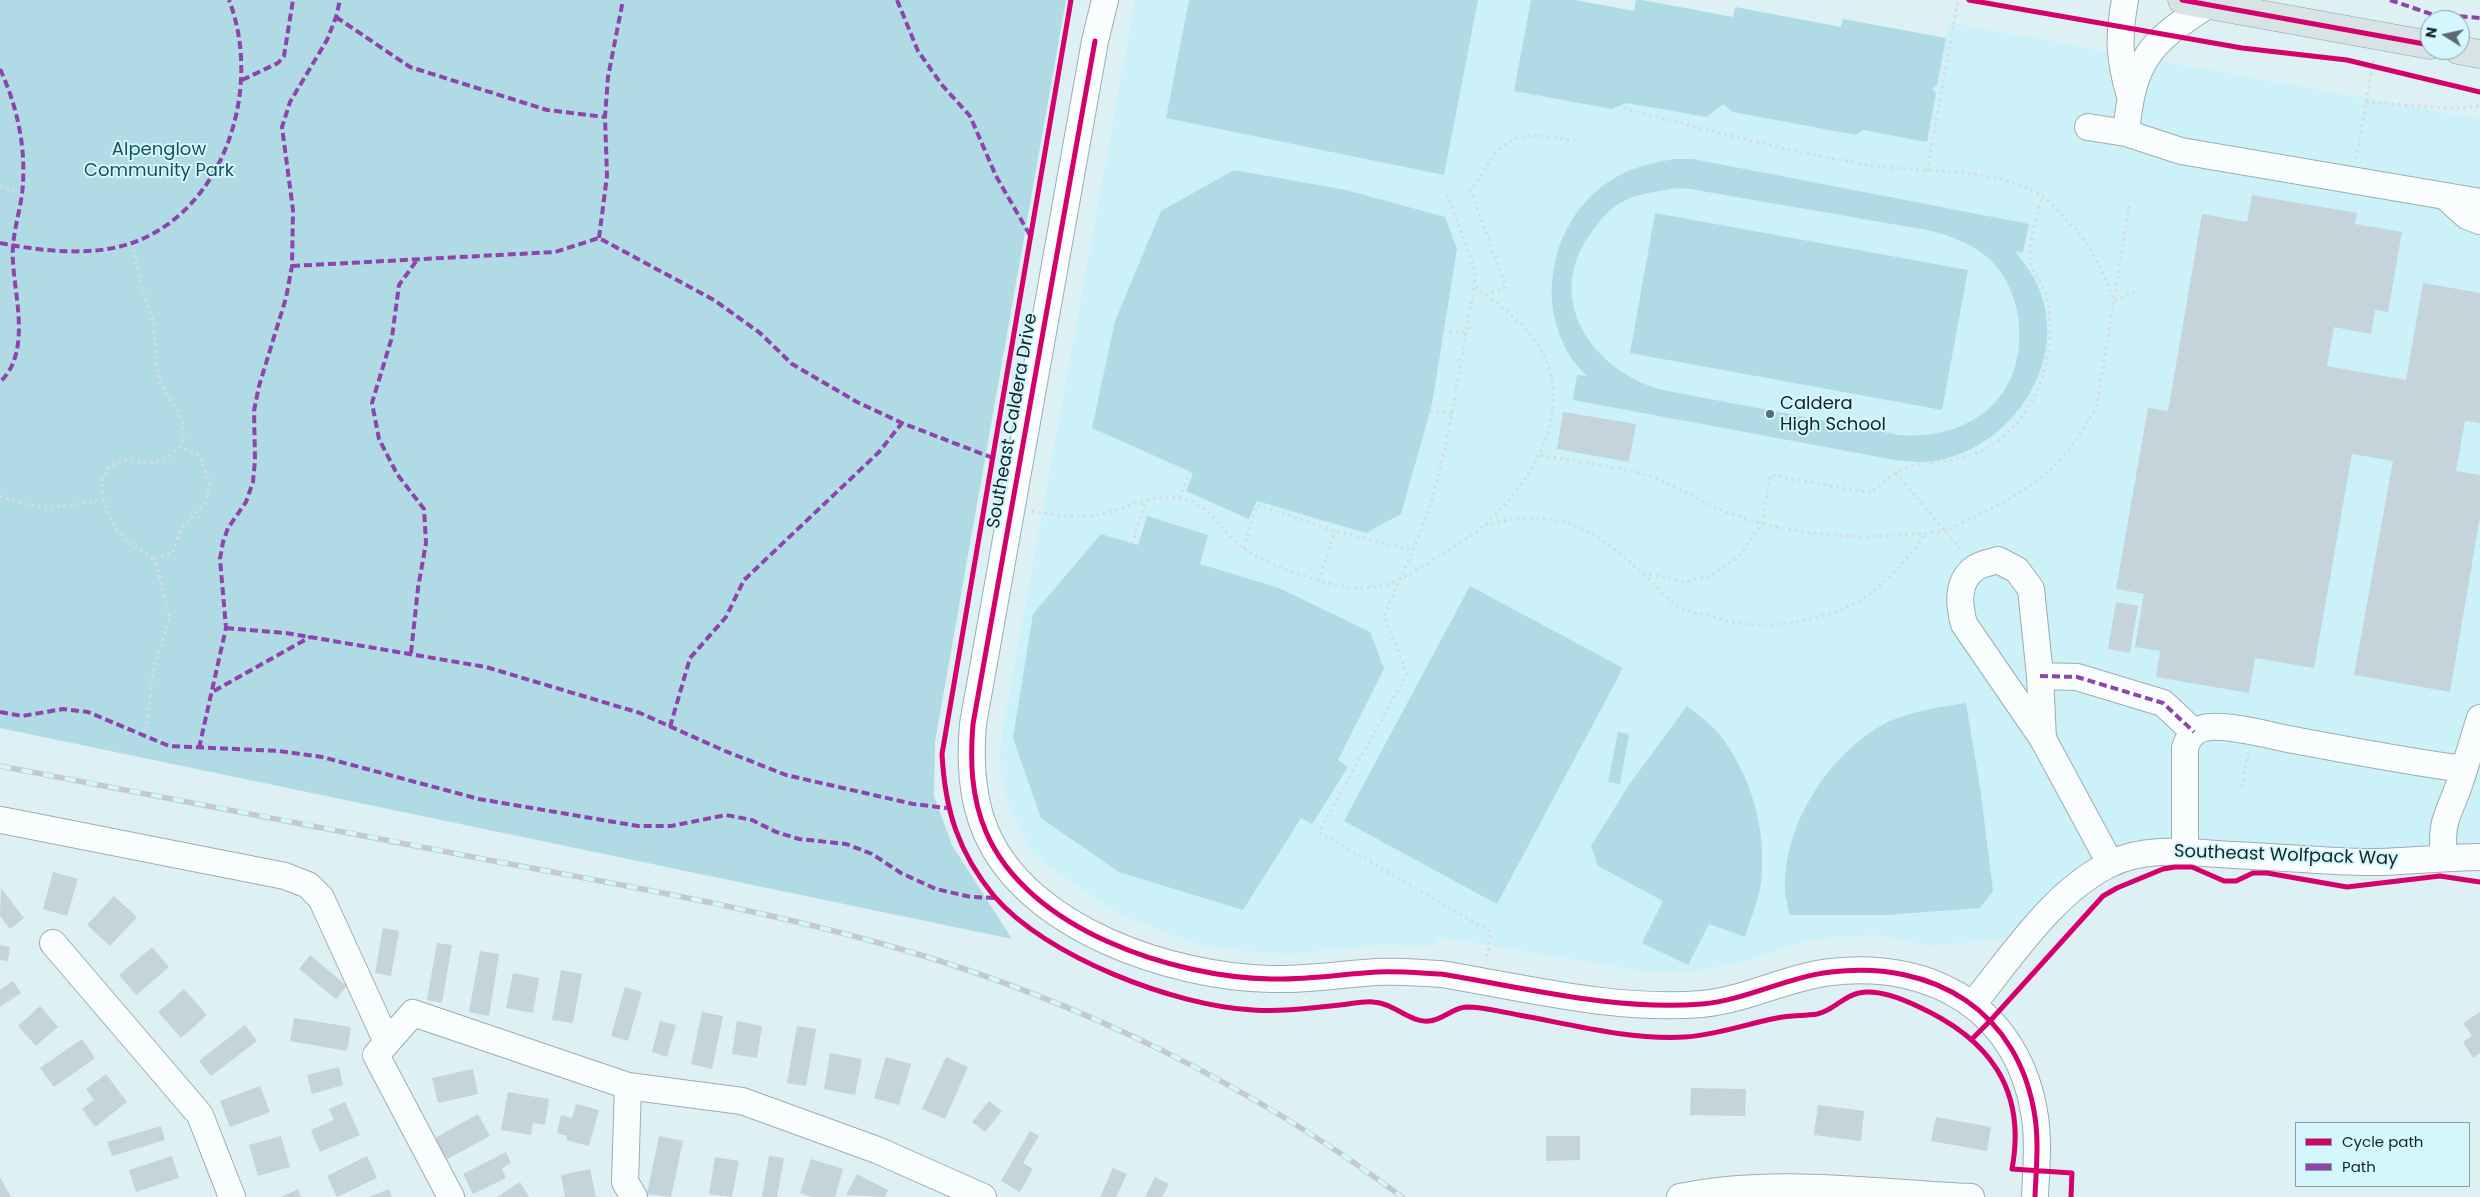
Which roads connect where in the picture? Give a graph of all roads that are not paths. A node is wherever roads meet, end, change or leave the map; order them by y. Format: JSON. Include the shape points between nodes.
{"nodes":[{"id":1,"x":1095,"y":0,"type":"edge"},
{"id":2,"x":1106,"y":0,"type":"edge"},
{"id":3,"x":2125,"y":0,"type":"edge"},
{"id":4,"x":2195,"y":2,"type":"edge"},
{"id":5,"x":1095,"y":41,"type":"junction"},
{"id":6,"x":2420,"y":43,"type":"edge"},
{"id":7,"x":2130,"y":96,"type":"junction"},
{"id":8,"x":2088,"y":127,"type":"dead end"},
{"id":9,"x":2126,"y":133,"type":"junction"},
{"id":10,"x":2445,"y":195,"type":"junction"},
{"id":11,"x":2480,"y":202,"type":"edge"},
{"id":12,"x":2480,"y":221,"type":"edge"},
{"id":13,"x":2040,"y":676,"type":"junction"},
{"id":14,"x":2480,"y":718,"type":"edge"},
{"id":15,"x":2194,"y":732,"type":"junction"},
{"id":16,"x":2043,"y":739,"type":"junction"},
{"id":17,"x":2464,"y":769,"type":"junction"},
{"id":18,"x":2,"y":820,"type":"dead end"},
{"id":19,"x":2185,"y":852,"type":"junction"},
{"id":20,"x":2444,"y":857,"type":"junction"},
{"id":21,"x":2480,"y":857,"type":"edge"},
{"id":22,"x":2110,"y":863,"type":"junction"},
{"id":23,"x":53,"y":943,"type":"dead end"},
{"id":24,"x":1973,"y":1004,"type":"junction"},
{"id":25,"x":387,"y":1042,"type":"junction"},
{"id":26,"x":628,"y":1086,"type":"junction"},
{"id":27,"x":1900,"y":1196,"type":"edge"},
{"id":28,"x":232,"y":1197,"type":"edge"},
{"id":29,"x":451,"y":1197,"type":"edge"},
{"id":30,"x":634,"y":1197,"type":"edge"},
{"id":31,"x":983,"y":1197,"type":"edge"},
{"id":32,"x":1680,"y":1197,"type":"edge"},
{"id":33,"x":1971,"y":1197,"type":"edge"},
{"id":34,"x":2035,"y":1197,"type":"edge"}],
"edges":[{"from":1,"to":5,"type":"street","name":"Southeast Caldera Drive"},
{"from":2,"to":5,"type":"street","name":"Southeast Caldera Drive"},
{"from":3,"to":7,"type":"street","via":[[2120,26],[2121,66]]},
{"from":4,"to":6,"type":"main road"},
{"from":4,"to":7,"type":"street","via":[[2147,54]]},
{"from":5,"to":24,"type":"street","name":"Southeast Caldera Drive","via":[[973,724],[970,763],[985,831],[1000,858],[1018,880],[1050,908],[1115,946],[1148,959],[1209,975],[1306,979],[1408,972],[1604,1001],[1674,1005],[1729,1000],[1829,972],[1867,970],[1923,979]]},
{"from":7,"to":9,"type":"street"},
{"from":8,"to":9,"type":"street"},
{"from":9,"to":10,"type":"street","via":[[2181,151]]},
{"from":10,"to":11,"type":"street"},
{"from":10,"to":12,"type":"street","via":[[2467,216]]},
{"from":13,"to":15,"type":"street","via":[[2077,677],[2163,703]]},
{"from":13,"to":16,"type":"street"},
{"from":13,"to":16,"type":"street","via":[[2031,589],[2018,570],[1998,560],[1976,568],[1963,582],[1959,604],[1964,624]]},
{"from":14,"to":17,"type":"street"},
{"from":15,"to":17,"type":"street","via":[[2214,726]]},
{"from":15,"to":19,"type":"street","via":[[2185,748]]},
{"from":16,"to":22,"type":"street"},
{"from":17,"to":20,"type":"street","via":[[2444,821]]},
{"from":18,"to":25,"type":"street","via":[[285,876],[308,886],[321,898]]},
{"from":19,"to":20,"type":"street","name":"Southeast Wolfpack Way","via":[[2363,862]]},
{"from":19,"to":22,"type":"street","name":"Southeast Wolfpack Way","via":[[2140,855]]},
{"from":20,"to":21,"type":"street","name":"Southeast Wolfpack Way"},
{"from":22,"to":24,"type":"street","name":"Southeast Wolfpack Way","via":[[2081,883],[2044,917]]},
{"from":23,"to":28,"type":"street","via":[[200,1115]]},
{"from":24,"to":34,"type":"street","name":"Southeast Caldera Drive","via":[[2015,1054],[2028,1085],[2038,1140]]},
{"from":25,"to":26,"type":"street","via":[[412,1013]]},
{"from":25,"to":29,"type":"street","via":[[376,1055]]},
{"from":26,"to":30,"type":"street","via":[[625,1182]]},
{"from":26,"to":31,"type":"street","via":[[742,1101],[877,1150]]},
{"from":27,"to":32,"type":"street","via":[[1767,1188]]},
{"from":27,"to":33,"type":"street"}]}
